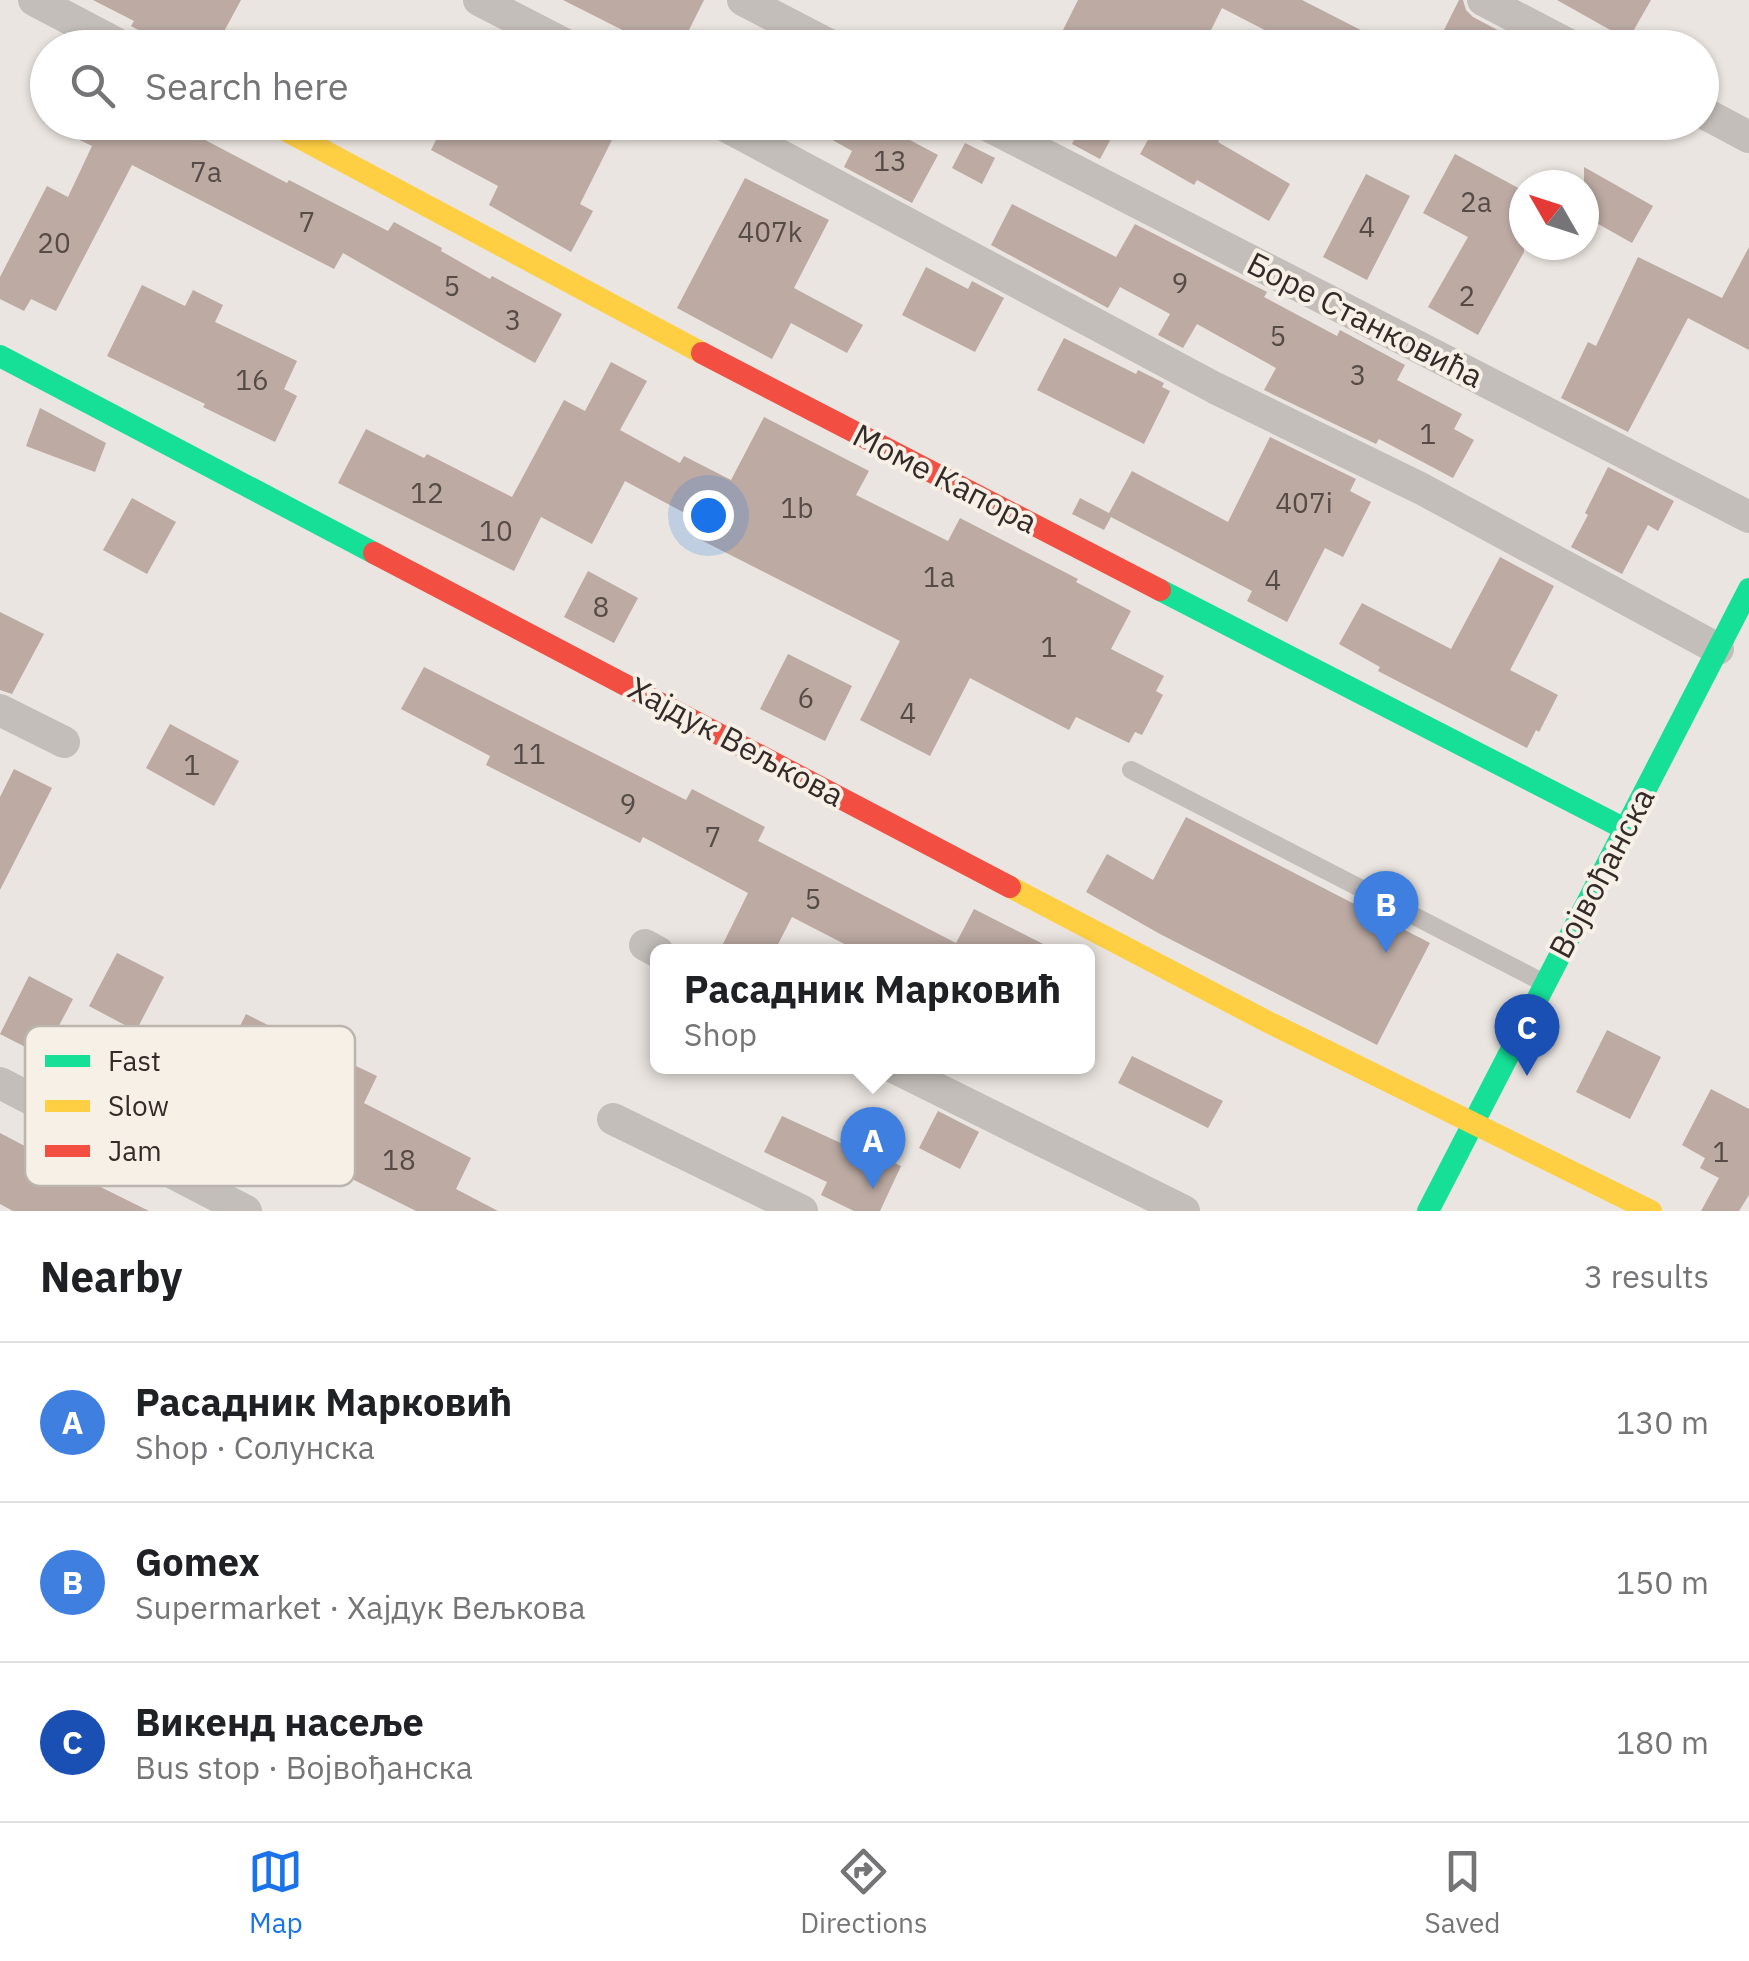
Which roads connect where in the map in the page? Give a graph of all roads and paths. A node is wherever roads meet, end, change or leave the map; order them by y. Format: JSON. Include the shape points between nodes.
{"nodes":[{"id":1,"x":34,"y":0,"type":"edge"},
{"id":2,"x":479,"y":0,"type":"edge"},
{"id":3,"x":744,"y":0,"type":"edge"},
{"id":4,"x":1483,"y":0,"type":"edge"},
{"id":5,"x":91,"y":30,"type":"edge"},
{"id":6,"x":537,"y":30,"type":"edge"},
{"id":7,"x":801,"y":30,"type":"edge"},
{"id":8,"x":1541,"y":30,"type":"edge"},
{"id":9,"x":1719,"y":121,"type":"edge"},
{"id":10,"x":1749,"y":137,"type":"edge"},
{"id":11,"x":304,"y":140,"type":"edge"},
{"id":12,"x":752,"y":140,"type":"edge"},
{"id":13,"x":1016,"y":140,"type":"edge"},
{"id":14,"x":0,"y":356,"type":"edge"},
{"id":15,"x":1749,"y":517,"type":"edge"},
{"id":16,"x":1749,"y":589,"type":"edge"},
{"id":17,"x":1718,"y":649,"type":"junction"},
{"id":18,"x":0,"y":710,"type":"edge"},
{"id":19,"x":64,"y":742,"type":"dead end"},
{"id":20,"x":1131,"y":770,"type":"dead end"},
{"id":21,"x":1625,"y":829,"type":"junction"},
{"id":22,"x":1544,"y":983,"type":"junction"},
{"id":23,"x":907,"y":1074,"type":"edge"},
{"id":24,"x":0,"y":1084,"type":"edge"},
{"id":25,"x":25,"y":1097,"type":"edge"},
{"id":26,"x":613,"y":1119,"type":"dead end"},
{"id":27,"x":1474,"y":1123,"type":"junction"},
{"id":28,"x":198,"y":1186,"type":"edge"},
{"id":29,"x":246,"y":1211,"type":"edge"},
{"id":30,"x":802,"y":1211,"type":"edge"},
{"id":31,"x":1184,"y":1211,"type":"edge"},
{"id":32,"x":1428,"y":1211,"type":"edge"},
{"id":33,"x":1651,"y":1211,"type":"edge"}],
"edges":[{"from":1,"to":5,"type":"street"},
{"from":2,"to":6,"type":"street"},
{"from":3,"to":7,"type":"street"},
{"from":4,"to":8,"type":"street"},
{"from":9,"to":10,"type":"street"},
{"from":11,"to":21,"type":"street","name":"Моме Капора","via":[[806,408]]},
{"from":12,"to":17,"type":"street"},
{"from":13,"to":15,"type":"street","name":"Боре Станковића"},
{"from":14,"to":27,"type":"street","name":"Хајдук Вељкова","via":[[1268,1022]]},
{"from":16,"to":17,"type":"street","name":"Војвођанска"},
{"from":17,"to":21,"type":"street","name":"Војвођанска"},
{"from":18,"to":19,"type":"street"},
{"from":20,"to":22,"type":"lane"},
{"from":21,"to":22,"type":"street","name":"Војвођанска"},
{"from":22,"to":27,"type":"street","name":"Војвођанска"},
{"from":23,"to":31,"type":"street"},
{"from":24,"to":25,"type":"street"},
{"from":26,"to":30,"type":"street"},
{"from":27,"to":32,"type":"street","name":"Војвођанска"},
{"from":27,"to":33,"type":"street","name":"Хајдук Вељкова"},
{"from":28,"to":29,"type":"street"}]}
